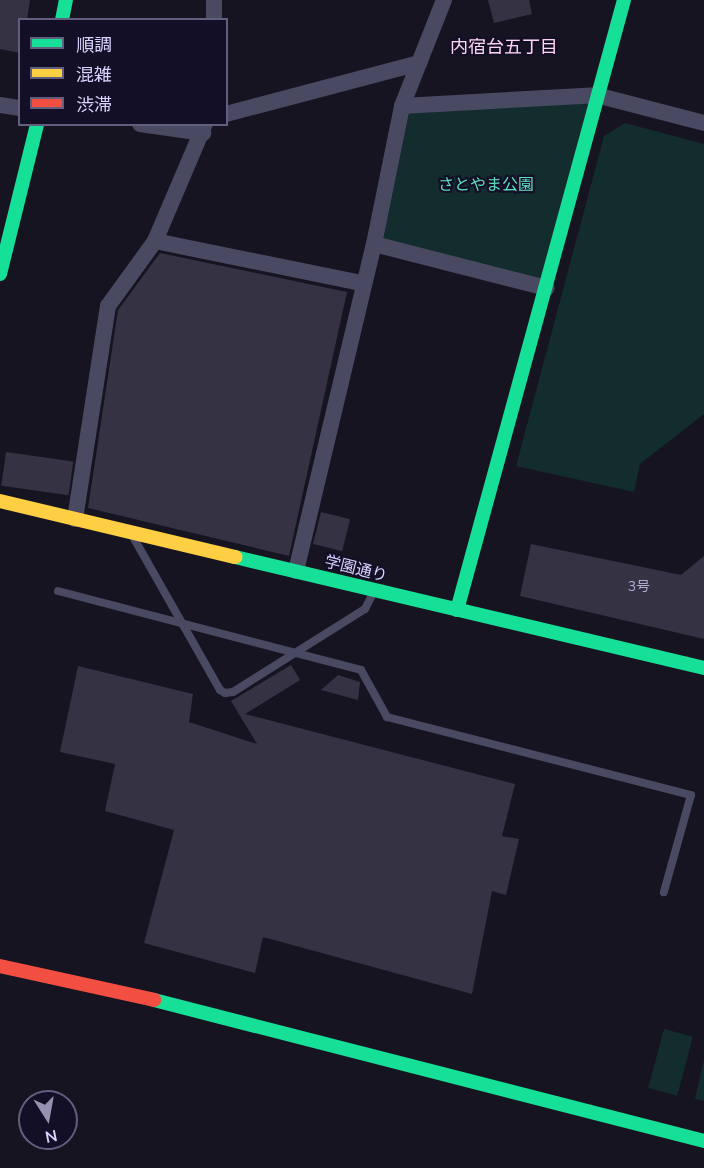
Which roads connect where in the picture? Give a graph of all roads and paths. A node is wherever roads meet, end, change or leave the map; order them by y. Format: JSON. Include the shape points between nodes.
{"nodes":[{"id":1,"x":66,"y":0,"type":"edge"},
{"id":2,"x":214,"y":0,"type":"edge"},
{"id":3,"x":444,"y":0,"type":"edge"},
{"id":4,"x":624,"y":0,"type":"edge"},
{"id":5,"x":62,"y":18,"type":"edge"},
{"id":6,"x":214,"y":18,"type":"edge"},
{"id":7,"x":419,"y":63,"type":"junction"},
{"id":8,"x":596,"y":95,"type":"junction"},
{"id":9,"x":0,"y":105,"type":"edge"},
{"id":10,"x":402,"y":106,"type":"junction"},
{"id":11,"x":18,"y":108,"type":"edge"},
{"id":12,"x":228,"y":113,"type":"edge"},
{"id":13,"x":704,"y":123,"type":"edge"},
{"id":14,"x":37,"y":126,"type":"edge"},
{"id":15,"x":166,"y":126,"type":"edge"},
{"id":16,"x":204,"y":129,"type":"edge"},
{"id":17,"x":155,"y":241,"type":"junction"},
{"id":18,"x":374,"y":244,"type":"junction"},
{"id":19,"x":0,"y":274,"type":"edge"},
{"id":20,"x":362,"y":283,"type":"junction"},
{"id":21,"x":546,"y":288,"type":"junction"},
{"id":22,"x":0,"y":501,"type":"edge"},
{"id":23,"x":75,"y":519,"type":"junction"},
{"id":24,"x":131,"y":534,"type":"junction"},
{"id":25,"x":296,"y":571,"type":"junction"},
{"id":26,"x":374,"y":590,"type":"junction"},
{"id":27,"x":58,"y":591,"type":"dead end"},
{"id":28,"x":457,"y":610,"type":"junction"},
{"id":29,"x":182,"y":624,"type":"junction"},
{"id":30,"x":297,"y":652,"type":"junction"},
{"id":31,"x":704,"y":668,"type":"edge"},
{"id":32,"x":664,"y":892,"type":"dead end"},
{"id":33,"x":0,"y":966,"type":"edge"},
{"id":34,"x":704,"y":1141,"type":"edge"}],
"edges":[{"from":1,"to":5,"type":"street"},
{"from":2,"to":6,"type":"street"},
{"from":3,"to":7,"type":"street"},
{"from":4,"to":8,"type":"street"},
{"from":7,"to":10,"type":"street"},
{"from":7,"to":12,"type":"street"},
{"from":8,"to":10,"type":"street"},
{"from":8,"to":13,"type":"street"},
{"from":8,"to":21,"type":"street"},
{"from":9,"to":11,"type":"street"},
{"from":10,"to":18,"type":"street"},
{"from":14,"to":19,"type":"street"},
{"from":15,"to":16,"type":"street"},
{"from":16,"to":17,"type":"street"},
{"from":17,"to":20,"type":"street"},
{"from":17,"to":23,"type":"street","via":[[108,306]]},
{"from":18,"to":20,"type":"street"},
{"from":18,"to":21,"type":"street"},
{"from":20,"to":25,"type":"street"},
{"from":21,"to":28,"type":"street"},
{"from":22,"to":23,"type":"street","name":"学園通り"},
{"from":23,"to":24,"type":"street","name":"学園通り"},
{"from":24,"to":25,"type":"street","name":"学園通り"},
{"from":24,"to":29,"type":"lane"},
{"from":25,"to":26,"type":"street","name":"学園通り"},
{"from":26,"to":28,"type":"street","name":"学園通り"},
{"from":26,"to":30,"type":"lane","via":[[365,609]]},
{"from":27,"to":29,"type":"lane"},
{"from":28,"to":31,"type":"street","name":"学園通り"},
{"from":29,"to":30,"type":"lane"},
{"from":29,"to":30,"type":"lane","via":[[225,693],[233,692]]},
{"from":30,"to":32,"type":"lane","via":[[361,670],[387,717],[691,795]]},
{"from":33,"to":34,"type":"street","via":[[194,1009]]}]}
